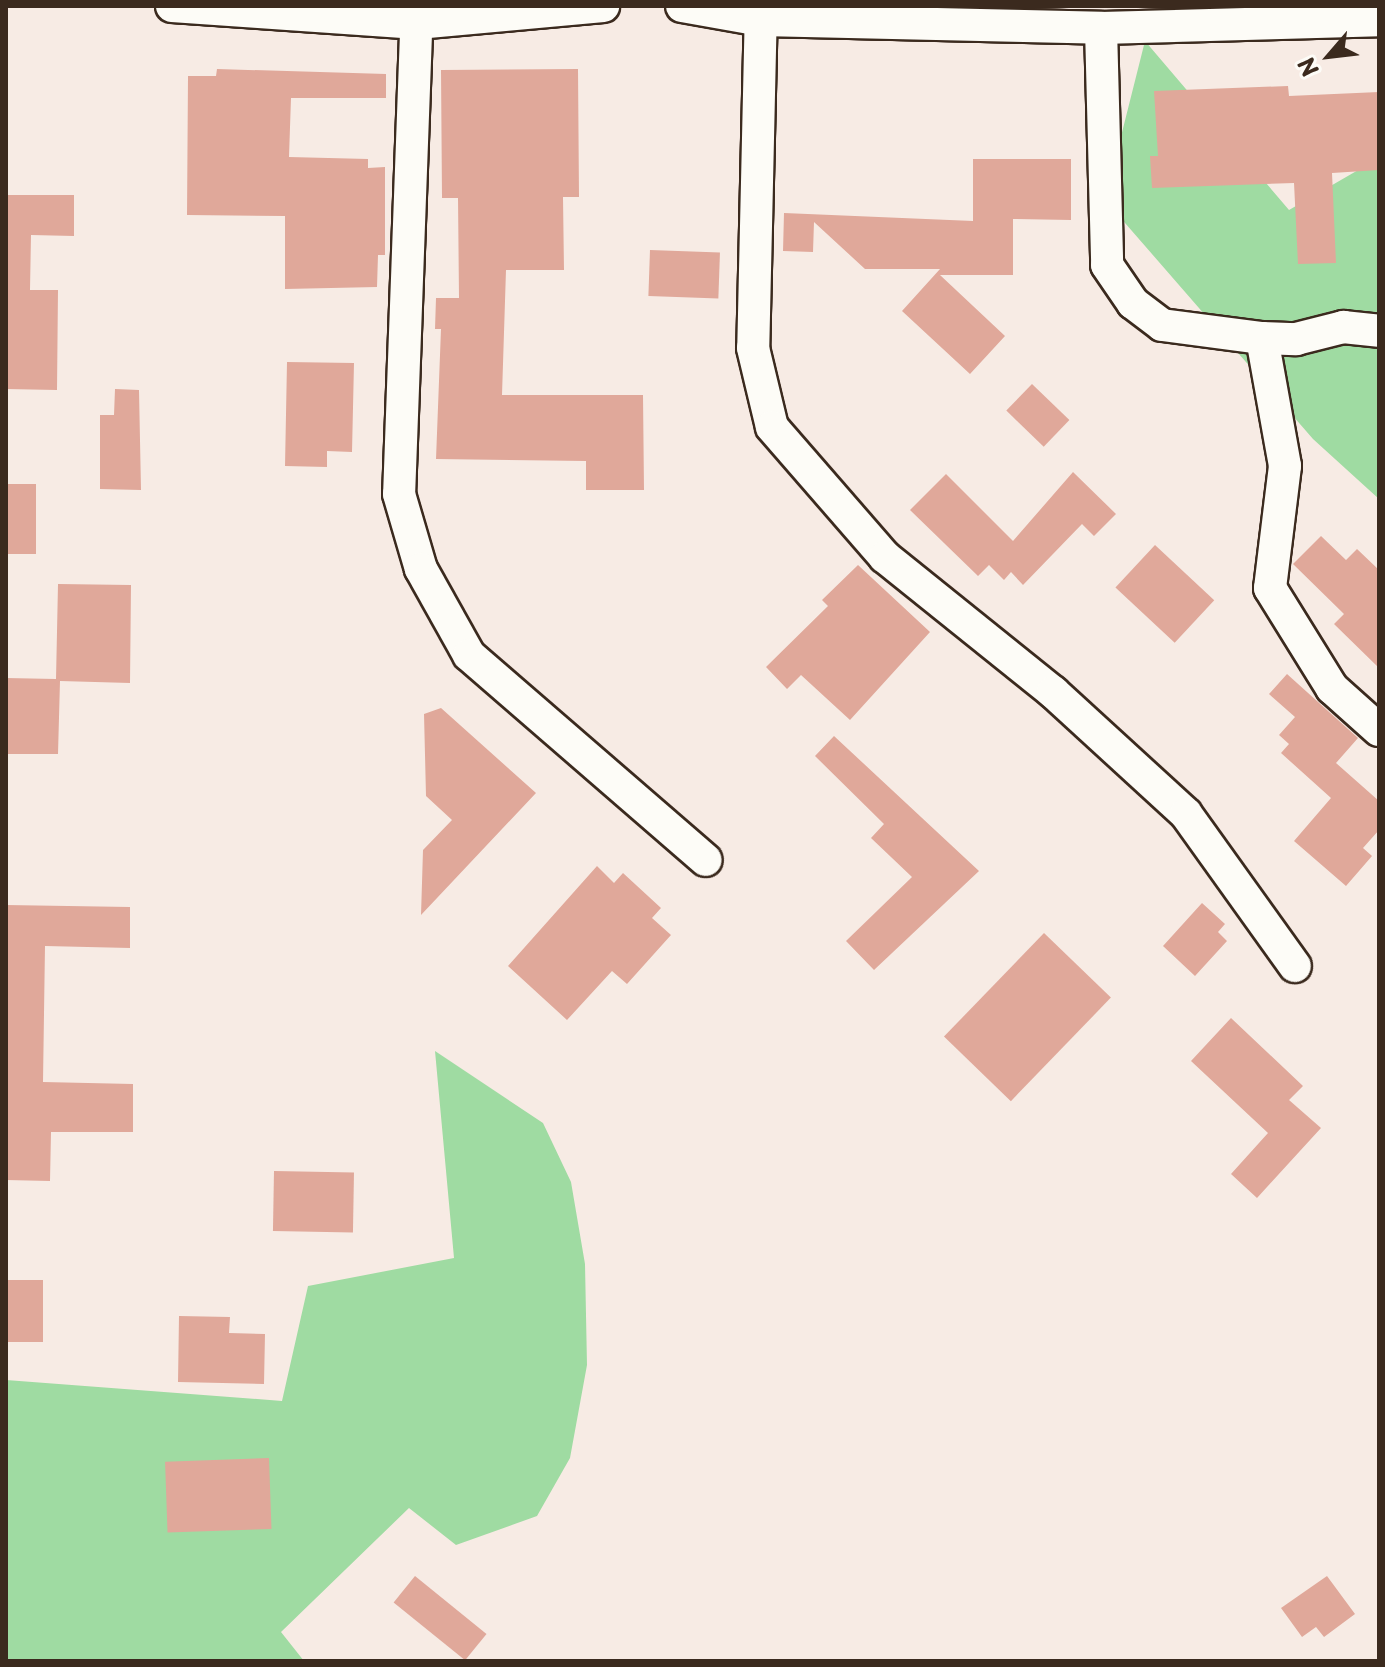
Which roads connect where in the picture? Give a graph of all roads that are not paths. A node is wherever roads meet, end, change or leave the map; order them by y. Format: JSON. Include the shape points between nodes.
{"nodes":[{"id":1,"x":172,"y":6,"type":"edge"},
{"id":2,"x":178,"y":6,"type":"edge"},
{"id":3,"x":603,"y":6,"type":"edge"},
{"id":4,"x":682,"y":6,"type":"edge"},
{"id":5,"x":761,"y":13,"type":"edge"},
{"id":6,"x":417,"y":14,"type":"edge"},
{"id":7,"x":1379,"y":20,"type":"edge"},
{"id":8,"x":1101,"y":28,"type":"junction"},
{"id":9,"x":1379,"y":331,"type":"edge"},
{"id":10,"x":1262,"y":338,"type":"junction"},
{"id":11,"x":1379,"y":730,"type":"edge"},
{"id":12,"x":706,"y":860,"type":"dead end"},
{"id":13,"x":1295,"y":966,"type":"dead end"}],
"edges":[{"from":1,"to":2,"type":"street"},
{"from":2,"to":6,"type":"street"},
{"from":3,"to":6,"type":"street"},
{"from":4,"to":5,"type":"street"},
{"from":5,"to":8,"type":"street"},
{"from":5,"to":13,"type":"street","via":[[753,348],[772,427],[885,557],[1053,692],[1186,814]]},
{"from":6,"to":12,"type":"street","via":[[399,494],[421,569],[469,655]]},
{"from":7,"to":8,"type":"street"},
{"from":8,"to":10,"type":"street","via":[[1107,265],[1133,303],[1162,325]]},
{"from":9,"to":10,"type":"street","via":[[1343,327],[1296,339]]},
{"from":10,"to":11,"type":"street","via":[[1285,466],[1270,588],[1332,688]]}]}
